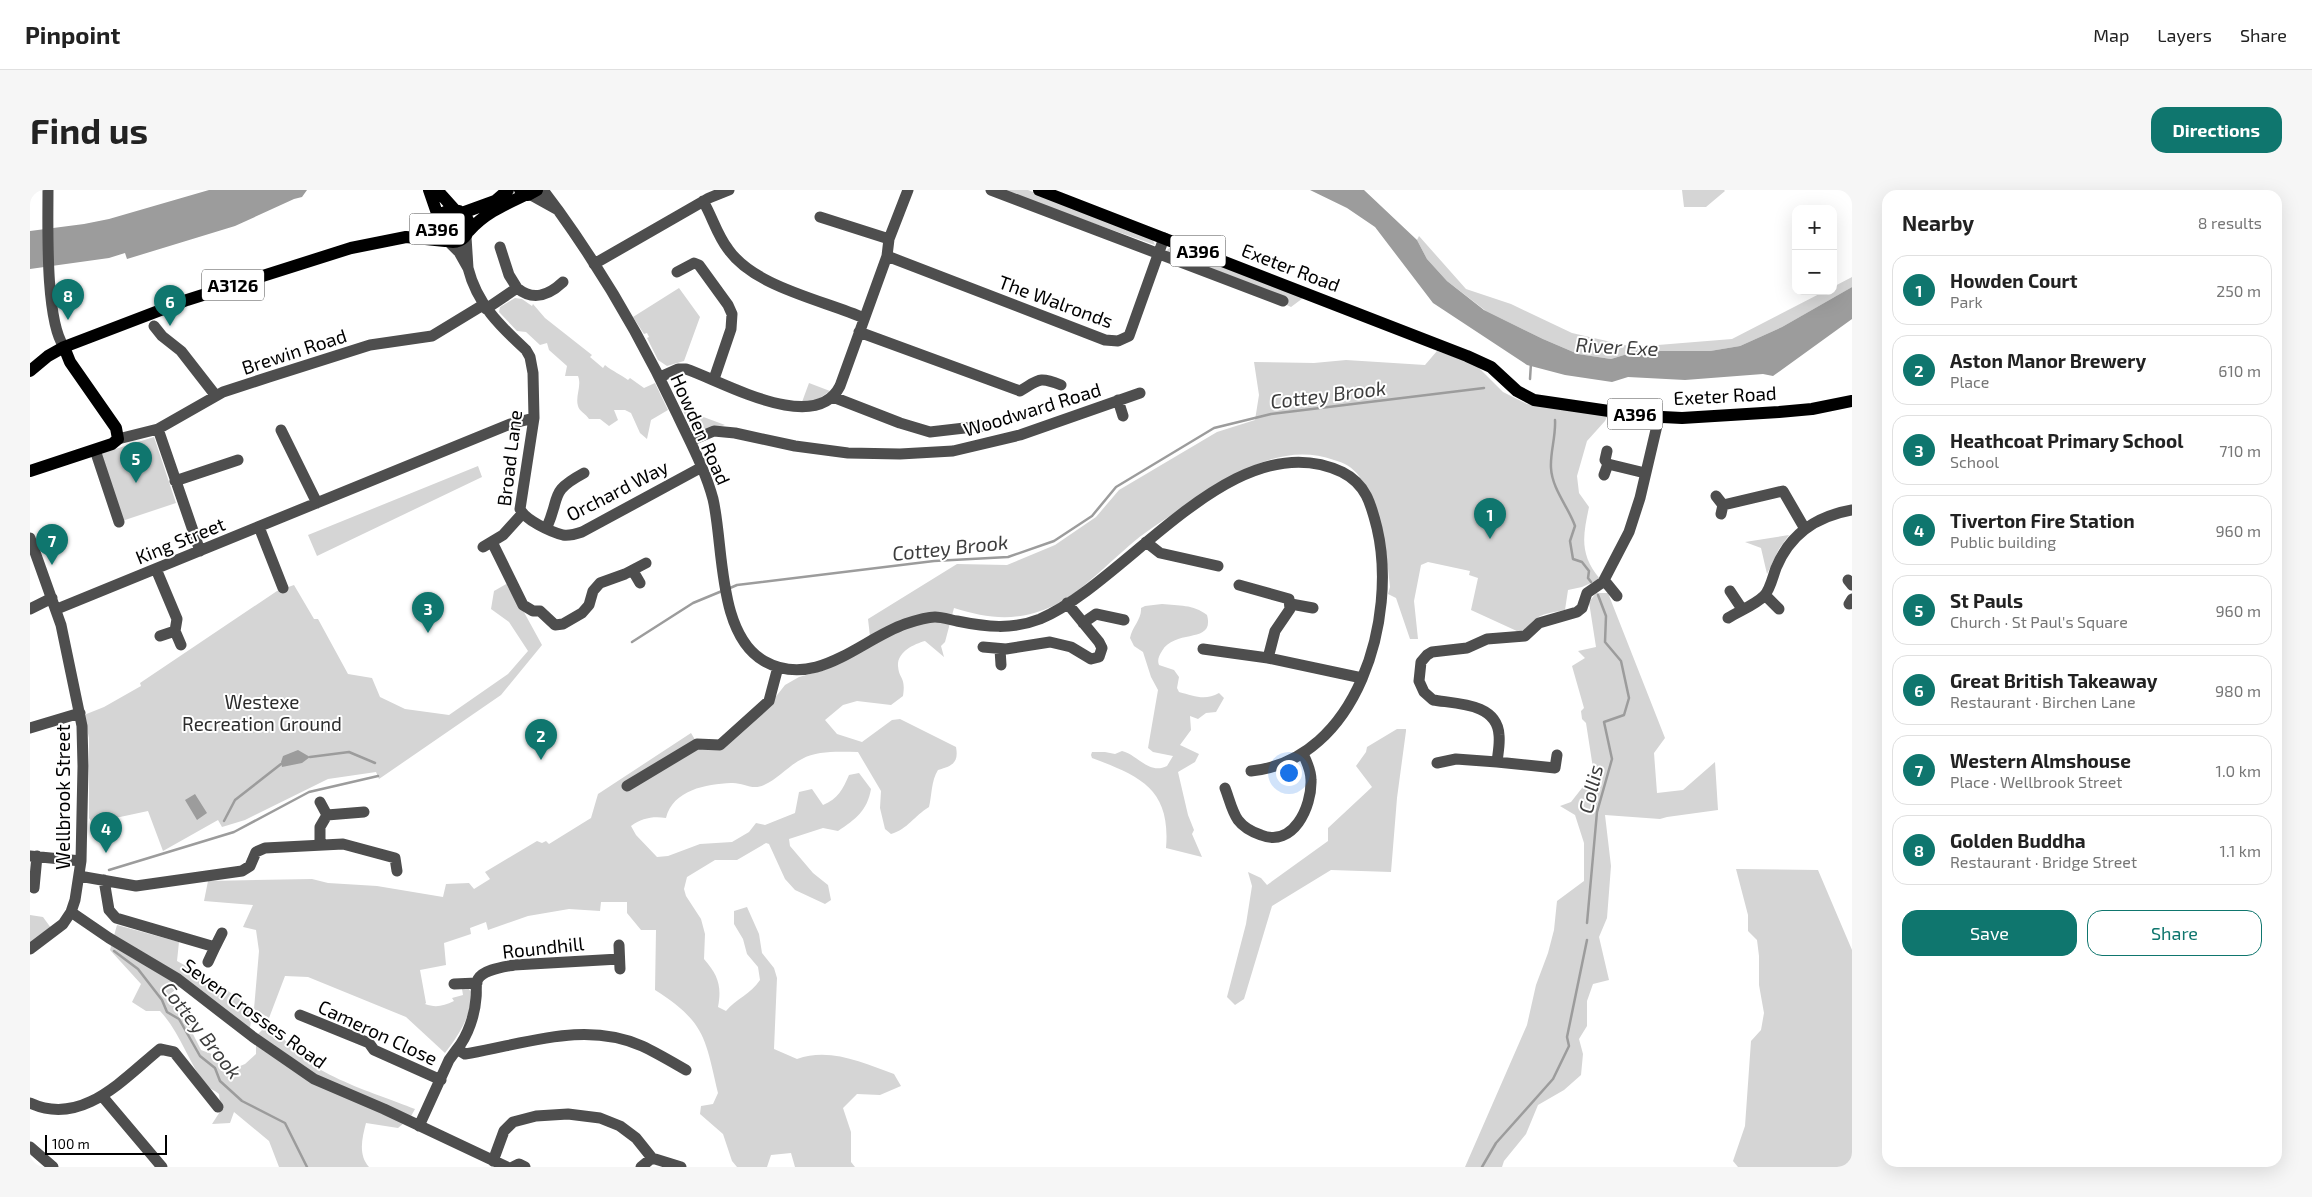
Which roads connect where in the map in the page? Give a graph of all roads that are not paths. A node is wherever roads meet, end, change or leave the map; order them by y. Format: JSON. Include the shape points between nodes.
{"nodes":[{"id":1,"x":48,"y":190,"type":"edge"},
{"id":2,"x":429,"y":190,"type":"edge"},
{"id":3,"x":437,"y":190,"type":"edge"},
{"id":4,"x":508,"y":190,"type":"edge"},
{"id":5,"x":729,"y":190,"type":"edge"},
{"id":6,"x":908,"y":190,"type":"edge"},
{"id":7,"x":991,"y":190,"type":"edge"},
{"id":8,"x":1040,"y":190,"type":"edge"},
{"id":9,"x":531,"y":192,"type":"edge"},
{"id":10,"x":703,"y":201,"type":"junction"},
{"id":11,"x":459,"y":212,"type":"junction"},
{"id":12,"x":820,"y":217,"type":"dead end"},
{"id":13,"x":438,"y":221,"type":"junction"},
{"id":14,"x":468,"y":234,"type":"junction"},
{"id":15,"x":406,"y":237,"type":"junction"},
{"id":16,"x":1164,"y":238,"type":"junction"},
{"id":17,"x":889,"y":239,"type":"junction"},
{"id":18,"x":447,"y":241,"type":"junction"},
{"id":19,"x":500,"y":248,"type":"dead end"},
{"id":20,"x":1159,"y":253,"type":"junction"},
{"id":21,"x":887,"y":256,"type":"junction"},
{"id":22,"x":594,"y":264,"type":"junction"},
{"id":23,"x":468,"y":268,"type":"junction"},
{"id":24,"x":677,"y":272,"type":"dead end"},
{"id":25,"x":563,"y":282,"type":"dead end"},
{"id":26,"x":517,"y":288,"type":"junction"},
{"id":27,"x":1283,"y":301,"type":"dead end"},
{"id":28,"x":485,"y":307,"type":"junction"},
{"id":29,"x":864,"y":318,"type":"junction"},
{"id":30,"x":154,"y":326,"type":"dead end"},
{"id":31,"x":859,"y":332,"type":"junction"},
{"id":32,"x":64,"y":347,"type":"junction"},
{"id":33,"x":30,"y":371,"type":"edge"},
{"id":34,"x":660,"y":377,"type":"junction"},
{"id":35,"x":714,"y":379,"type":"junction"},
{"id":36,"x":1061,"y":384,"type":"dead end"},
{"id":37,"x":1140,"y":393,"type":"dead end"},
{"id":38,"x":216,"y":396,"type":"junction"},
{"id":39,"x":832,"y":397,"type":"junction"},
{"id":40,"x":1118,"y":400,"type":"junction"},
{"id":41,"x":1852,"y":401,"type":"edge"},
{"id":42,"x":1123,"y":416,"type":"dead end"},
{"id":43,"x":1659,"y":416,"type":"junction"},
{"id":44,"x":534,"y":418,"type":"junction"},
{"id":45,"x":982,"y":426,"type":"dead end"},
{"id":46,"x":158,"y":429,"type":"junction"},
{"id":47,"x":281,"y":430,"type":"dead end"},
{"id":48,"x":118,"y":439,"type":"junction"},
{"id":49,"x":690,"y":441,"type":"junction"},
{"id":50,"x":95,"y":450,"type":"junction"},
{"id":51,"x":1608,"y":451,"type":"dead end"},
{"id":52,"x":238,"y":460,"type":"dead end"},
{"id":53,"x":702,"y":467,"type":"junction"},
{"id":54,"x":30,"y":471,"type":"edge"},
{"id":55,"x":584,"y":473,"type":"dead end"},
{"id":56,"x":1645,"y":473,"type":"junction"},
{"id":57,"x":1788,"y":480,"type":"dead end"},
{"id":58,"x":175,"y":481,"type":"junction"},
{"id":59,"x":1783,"y":491,"type":"junction"},
{"id":60,"x":317,"y":503,"type":"junction"},
{"id":61,"x":1720,"y":505,"type":"dead end"},
{"id":62,"x":1852,"y":510,"type":"edge"},
{"id":63,"x":522,"y":514,"type":"junction"},
{"id":64,"x":119,"y":522,"type":"dead end"},
{"id":65,"x":259,"y":526,"type":"junction"},
{"id":66,"x":546,"y":527,"type":"junction"},
{"id":67,"x":1805,"y":529,"type":"junction"},
{"id":68,"x":30,"y":538,"type":"edge"},
{"id":69,"x":1146,"y":542,"type":"junction"},
{"id":70,"x":200,"y":551,"type":"junction"},
{"id":71,"x":646,"y":563,"type":"dead end"},
{"id":72,"x":1218,"y":566,"type":"dead end"},
{"id":73,"x":156,"y":569,"type":"junction"},
{"id":74,"x":633,"y":571,"type":"junction"},
{"id":75,"x":1604,"y":580,"type":"junction"},
{"id":76,"x":640,"y":583,"type":"dead end"},
{"id":77,"x":1239,"y":585,"type":"dead end"},
{"id":78,"x":283,"y":588,"type":"dead end"},
{"id":79,"x":1730,"y":591,"type":"dead end"},
{"id":80,"x":1765,"y":595,"type":"junction"},
{"id":81,"x":1617,"y":596,"type":"dead end"},
{"id":82,"x":52,"y":598,"type":"junction"},
{"id":83,"x":1067,"y":603,"type":"junction"},
{"id":84,"x":1291,"y":604,"type":"junction"},
{"id":85,"x":1313,"y":608,"type":"dead end"},
{"id":86,"x":30,"y":609,"type":"edge"},
{"id":87,"x":57,"y":609,"type":"junction"},
{"id":88,"x":1742,"y":609,"type":"junction"},
{"id":89,"x":1779,"y":609,"type":"dead end"},
{"id":90,"x":1728,"y":618,"type":"dead end"},
{"id":91,"x":1124,"y":620,"type":"dead end"},
{"id":92,"x":1083,"y":623,"type":"junction"},
{"id":93,"x":175,"y":631,"type":"junction"},
{"id":94,"x":160,"y":636,"type":"dead end"},
{"id":95,"x":181,"y":645,"type":"dead end"},
{"id":96,"x":983,"y":647,"type":"dead end"},
{"id":97,"x":1203,"y":649,"type":"dead end"},
{"id":98,"x":1000,"y":650,"type":"junction"},
{"id":99,"x":1268,"y":658,"type":"junction"},
{"id":100,"x":1001,"y":665,"type":"dead end"},
{"id":101,"x":778,"y":667,"type":"junction"},
{"id":102,"x":1362,"y":678,"type":"junction"},
{"id":103,"x":80,"y":713,"type":"junction"},
{"id":104,"x":30,"y":728,"type":"edge"},
{"id":105,"x":1303,"y":754,"type":"junction"},
{"id":106,"x":1557,"y":755,"type":"dead end"},
{"id":107,"x":1497,"y":762,"type":"junction"},
{"id":108,"x":1437,"y":763,"type":"dead end"},
{"id":109,"x":1555,"y":768,"type":"junction"},
{"id":110,"x":1251,"y":771,"type":"dead end"},
{"id":111,"x":1554,"y":780,"type":"dead end"},
{"id":112,"x":627,"y":786,"type":"dead end"},
{"id":113,"x":1225,"y":788,"type":"dead end"},
{"id":114,"x":320,"y":802,"type":"dead end"},
{"id":115,"x":364,"y":812,"type":"dead end"},
{"id":116,"x":327,"y":815,"type":"junction"},
{"id":117,"x":320,"y":844,"type":"junction"},
{"id":118,"x":34,"y":856,"type":"edge"},
{"id":119,"x":80,"y":861,"type":"junction"},
{"id":120,"x":397,"y":871,"type":"dead end"},
{"id":121,"x":79,"y":876,"type":"junction"},
{"id":122,"x":104,"y":880,"type":"junction"},
{"id":123,"x":34,"y":888,"type":"dead end"},
{"id":124,"x":71,"y":912,"type":"junction"},
{"id":125,"x":222,"y":933,"type":"dead end"},
{"id":126,"x":619,"y":945,"type":"dead end"},
{"id":127,"x":215,"y":947,"type":"junction"},
{"id":128,"x":30,"y":949,"type":"edge"},
{"id":129,"x":208,"y":962,"type":"dead end"},
{"id":130,"x":477,"y":983,"type":"junction"},
{"id":131,"x":454,"y":985,"type":"dead end"},
{"id":132,"x":300,"y":1015,"type":"dead end"},
{"id":133,"x":457,"y":1049,"type":"junction"},
{"id":134,"x":680,"y":1069,"type":"dead end"},
{"id":135,"x":441,"y":1080,"type":"junction"},
{"id":136,"x":102,"y":1096,"type":"junction"},
{"id":137,"x":216,"y":1100,"type":"dead end"},
{"id":138,"x":30,"y":1103,"type":"edge"},
{"id":139,"x":419,"y":1126,"type":"junction"},
{"id":140,"x":30,"y":1147,"type":"edge"},
{"id":141,"x":652,"y":1158,"type":"junction"},
{"id":142,"x":493,"y":1161,"type":"junction"},
{"id":143,"x":53,"y":1167,"type":"edge"},
{"id":144,"x":162,"y":1167,"type":"edge"},
{"id":145,"x":507,"y":1167,"type":"edge"},
{"id":146,"x":513,"y":1167,"type":"edge"},
{"id":147,"x":525,"y":1167,"type":"edge"},
{"id":148,"x":641,"y":1167,"type":"edge"},
{"id":149,"x":681,"y":1167,"type":"edge"}],
"edges":[{"from":1,"to":32,"type":"street","via":[[49,270],[56,325]]},
{"from":2,"to":13,"type":"main road","number":"A396"},
{"from":3,"to":11,"type":"main road","number":"A396"},
{"from":4,"to":11,"type":"main road","number":"A396","via":[[495,201]]},
{"from":5,"to":10,"type":"street"},
{"from":6,"to":17,"type":"street"},
{"from":7,"to":20,"type":"street"},
{"from":8,"to":16,"type":"main road","name":"Exeter Road","number":"A396"},
{"from":9,"to":14,"type":"main road","number":"A396","via":[[481,218]]},
{"from":9,"to":22,"type":"street","name":"Howden Road","via":[[558,210]]},
{"from":10,"to":22,"type":"street"},
{"from":10,"to":29,"type":"street","via":[[727,249],[743,266],[766,281]]},
{"from":11,"to":13,"type":"main road","number":"A396","via":[[446,212]]},
{"from":11,"to":14,"type":"main road","number":"A396","via":[[470,224]]},
{"from":12,"to":17,"type":"street"},
{"from":13,"to":15,"type":"main road","number":"A3126"},
{"from":13,"to":18,"type":"main road","number":"A396","via":[[439,233]]},
{"from":14,"to":18,"type":"main road","number":"A396","via":[[461,241]]},
{"from":14,"to":23,"type":"street","name":"Broad Lane"},
{"from":15,"to":18,"type":"main road","number":"A3126"},
{"from":15,"to":32,"type":"main road","number":"A3126","via":[[300,263],[187,300]]},
{"from":16,"to":20,"type":"street","name":"The Walronds"},
{"from":16,"to":43,"type":"main road","name":"Exeter Road","number":"A396","via":[[1472,358],[1491,367],[1525,396],[1551,403]]},
{"from":17,"to":21,"type":"street"},
{"from":18,"to":23,"type":"street","name":"Broad Lane","via":[[459,252]]},
{"from":19,"to":26,"type":"street","via":[[500,263]]},
{"from":20,"to":21,"type":"street","name":"The Walronds","via":[[1128,336],[1118,342],[1105,340]]},
{"from":20,"to":27,"type":"street"},
{"from":21,"to":29,"type":"street"},
{"from":22,"to":34,"type":"street","name":"Howden Road"},
{"from":23,"to":28,"type":"street","name":"Broad Lane"},
{"from":24,"to":35,"type":"street","via":[[694,263],[699,265],[731,310],[732,329]]},
{"from":25,"to":26,"type":"street","via":[[554,290],[534,297]]},
{"from":26,"to":28,"type":"street","name":"Brewin Road"},
{"from":28,"to":38,"type":"street","name":"Brewin Road","via":[[432,336],[370,345]]},
{"from":28,"to":44,"type":"street","name":"Broad Lane","via":[[529,353]]},
{"from":29,"to":31,"type":"street"},
{"from":30,"to":38,"type":"street","via":[[182,351]]},
{"from":31,"to":36,"type":"street","via":[[1021,396],[1039,380]]},
{"from":31,"to":39,"type":"street","via":[[840,386]]},
{"from":32,"to":33,"type":"main road","number":"A3126"},
{"from":32,"to":48,"type":"main road","via":[[70,362],[116,428]]},
{"from":34,"to":35,"type":"street","via":[[686,369]]},
{"from":34,"to":49,"type":"street","name":"Howden Road"},
{"from":35,"to":39,"type":"street","via":[[745,386],[776,404],[802,407],[822,404]]},
{"from":37,"to":40,"type":"street","name":"Woodward Road"},
{"from":38,"to":46,"type":"street","name":"Brewin Road"},
{"from":39,"to":45,"type":"street","via":[[930,432]]},
{"from":40,"to":42,"type":"street","name":"Woodward Road"},
{"from":40,"to":49,"type":"street","name":"Woodward Road","via":[[999,441],[939,453],[875,454],[823,450],[714,431]]},
{"from":41,"to":43,"type":"main road","name":"Exeter Road","number":"A396","via":[[1788,411],[1682,418]]},
{"from":43,"to":56,"type":"street"},
{"from":44,"to":60,"type":"street","name":"King Street","via":[[510,424]]},
{"from":44,"to":63,"type":"street","name":"Broad Lane","via":[[520,505]]},
{"from":46,"to":48,"type":"street","name":"Brewin Road"},
{"from":46,"to":58,"type":"street"},
{"from":47,"to":60,"type":"street"},
{"from":48,"to":50,"type":"main road"},
{"from":49,"to":53,"type":"street","name":"Howden Road"},
{"from":50,"to":54,"type":"main road"},
{"from":50,"to":64,"type":"street"},
{"from":51,"to":56,"type":"street","via":[[1606,469]]},
{"from":52,"to":58,"type":"street"},
{"from":53,"to":66,"type":"street","name":"Orchard Way","via":[[582,532],[562,535]]},
{"from":53,"to":101,"type":"street","name":"Howden Road","via":[[714,506],[732,619],[746,645],[764,661]]},
{"from":55,"to":66,"type":"street","via":[[558,491]]},
{"from":56,"to":75,"type":"street","via":[[1627,537]]},
{"from":57,"to":59,"type":"street"},
{"from":58,"to":70,"type":"street"},
{"from":59,"to":61,"type":"street"},
{"from":59,"to":67,"type":"street"},
{"from":60,"to":65,"type":"street","name":"King Street"},
{"from":62,"to":67,"type":"street","via":[[1828,516]]},
{"from":63,"to":66,"type":"street","name":"Orchard Way"},
{"from":63,"to":74,"type":"street","name":"Broad Lane","via":[[488,545],[528,609],[540,611],[551,623],[563,624],[586,609],[596,586]]},
{"from":65,"to":70,"type":"street","name":"King Street"},
{"from":65,"to":78,"type":"street"},
{"from":67,"to":80,"type":"street","via":[[1782,556]]},
{"from":68,"to":82,"type":"street","name":"Wellbrook Street"},
{"from":69,"to":72,"type":"street","via":[[1160,553],[1196,555]]},
{"from":69,"to":83,"type":"street"},
{"from":69,"to":102,"type":"street","via":[[1192,506],[1244,475],[1265,467],[1307,462],[1352,478],[1371,504],[1383,571],[1382,606]]},
{"from":70,"to":73,"type":"street","name":"King Street"},
{"from":71,"to":74,"type":"street"},
{"from":73,"to":87,"type":"street","name":"King Street"},
{"from":73,"to":93,"type":"street","via":[[177,619]]},
{"from":74,"to":76,"type":"street"},
{"from":75,"to":81,"type":"street"},
{"from":75,"to":107,"type":"street","via":[[1587,594],[1577,612],[1539,623],[1525,636],[1488,639],[1467,648],[1432,652],[1421,662],[1419,681],[1428,697],[1478,707],[1492,718],[1499,732]]},
{"from":77,"to":84,"type":"street","via":[[1285,596]]},
{"from":79,"to":88,"type":"street"},
{"from":80,"to":88,"type":"street"},
{"from":80,"to":89,"type":"street"},
{"from":82,"to":86,"type":"street"},
{"from":82,"to":87,"type":"street","name":"Wellbrook Street"},
{"from":83,"to":92,"type":"street"},
{"from":83,"to":101,"type":"street","via":[[1042,618],[1005,627],[934,616],[904,624],[818,668],[795,670]]},
{"from":84,"to":85,"type":"street"},
{"from":84,"to":99,"type":"street","via":[[1275,631]]},
{"from":87,"to":103,"type":"street","name":"Wellbrook Street"},
{"from":88,"to":90,"type":"street"},
{"from":91,"to":92,"type":"street","via":[[1096,614]]},
{"from":92,"to":98,"type":"street","via":[[1102,648],[1095,659],[1071,647],[1050,642]]},
{"from":93,"to":94,"type":"street"},
{"from":93,"to":95,"type":"street"},
{"from":96,"to":98,"type":"street"},
{"from":97,"to":99,"type":"street"},
{"from":98,"to":100,"type":"street"},
{"from":99,"to":102,"type":"street"},
{"from":101,"to":112,"type":"street","via":[[769,701],[720,745],[697,744]]},
{"from":102,"to":105,"type":"street","via":[[1350,703],[1328,733]]},
{"from":103,"to":104,"type":"street"},
{"from":103,"to":119,"type":"street","name":"Wellbrook Street","via":[[83,766]]},
{"from":105,"to":110,"type":"street","via":[[1278,766]]},
{"from":105,"to":113,"type":"street","via":[[1310,772],[1310,798],[1297,825],[1284,836],[1264,837],[1243,826]]},
{"from":106,"to":109,"type":"street"},
{"from":107,"to":108,"type":"street","via":[[1456,759]]},
{"from":107,"to":109,"type":"street"},
{"from":109,"to":111,"type":"street"},
{"from":114,"to":116,"type":"street"},
{"from":115,"to":116,"type":"street"},
{"from":116,"to":117,"type":"street","via":[[320,827]]},
{"from":117,"to":120,"type":"street","via":[[343,844],[399,854]]},
{"from":117,"to":122,"type":"street","via":[[260,849],[250,866],[242,871],[136,886]]},
{"from":118,"to":119,"type":"street"},
{"from":118,"to":123,"type":"street"},
{"from":119,"to":121,"type":"street","name":"Wellbrook Street"},
{"from":121,"to":122,"type":"street"},
{"from":121,"to":124,"type":"street","name":"Wellbrook Street"},
{"from":122,"to":127,"type":"street","via":[[109,910],[116,918]]},
{"from":124,"to":128,"type":"street","via":[[63,924]]},
{"from":124,"to":139,"type":"street","name":"Seven Crosses Road","via":[[178,978],[253,1037],[314,1079]]},
{"from":125,"to":127,"type":"street"},
{"from":126,"to":130,"type":"street","name":"Roundhill","via":[[620,964],[543,962],[505,966],[481,976]]},
{"from":127,"to":129,"type":"street"},
{"from":130,"to":131,"type":"street"},
{"from":130,"to":133,"type":"street","via":[[469,1027]]},
{"from":132,"to":135,"type":"street","name":"Cameron Close","via":[[369,1043],[374,1050]]},
{"from":133,"to":134,"type":"street","via":[[465,1054],[554,1036],[593,1035],[641,1045]]},
{"from":133,"to":135,"type":"street"},
{"from":135,"to":139,"type":"street"},
{"from":136,"to":137,"type":"street","via":[[164,1049],[174,1052]]},
{"from":136,"to":138,"type":"street","via":[[71,1110],[49,1109]]},
{"from":136,"to":144,"type":"street"},
{"from":139,"to":142,"type":"street","name":"Seven Crosses Road"},
{"from":140,"to":143,"type":"street"},
{"from":141,"to":142,"type":"street","via":[[636,1138],[620,1126],[600,1118],[551,1114],[523,1118],[508,1125]]},
{"from":141,"to":148,"type":"street"},
{"from":141,"to":149,"type":"street"},
{"from":142,"to":145,"type":"street","name":"Seven Crosses Road"},
{"from":146,"to":147,"type":"street","via":[[519,1164]]}]}
